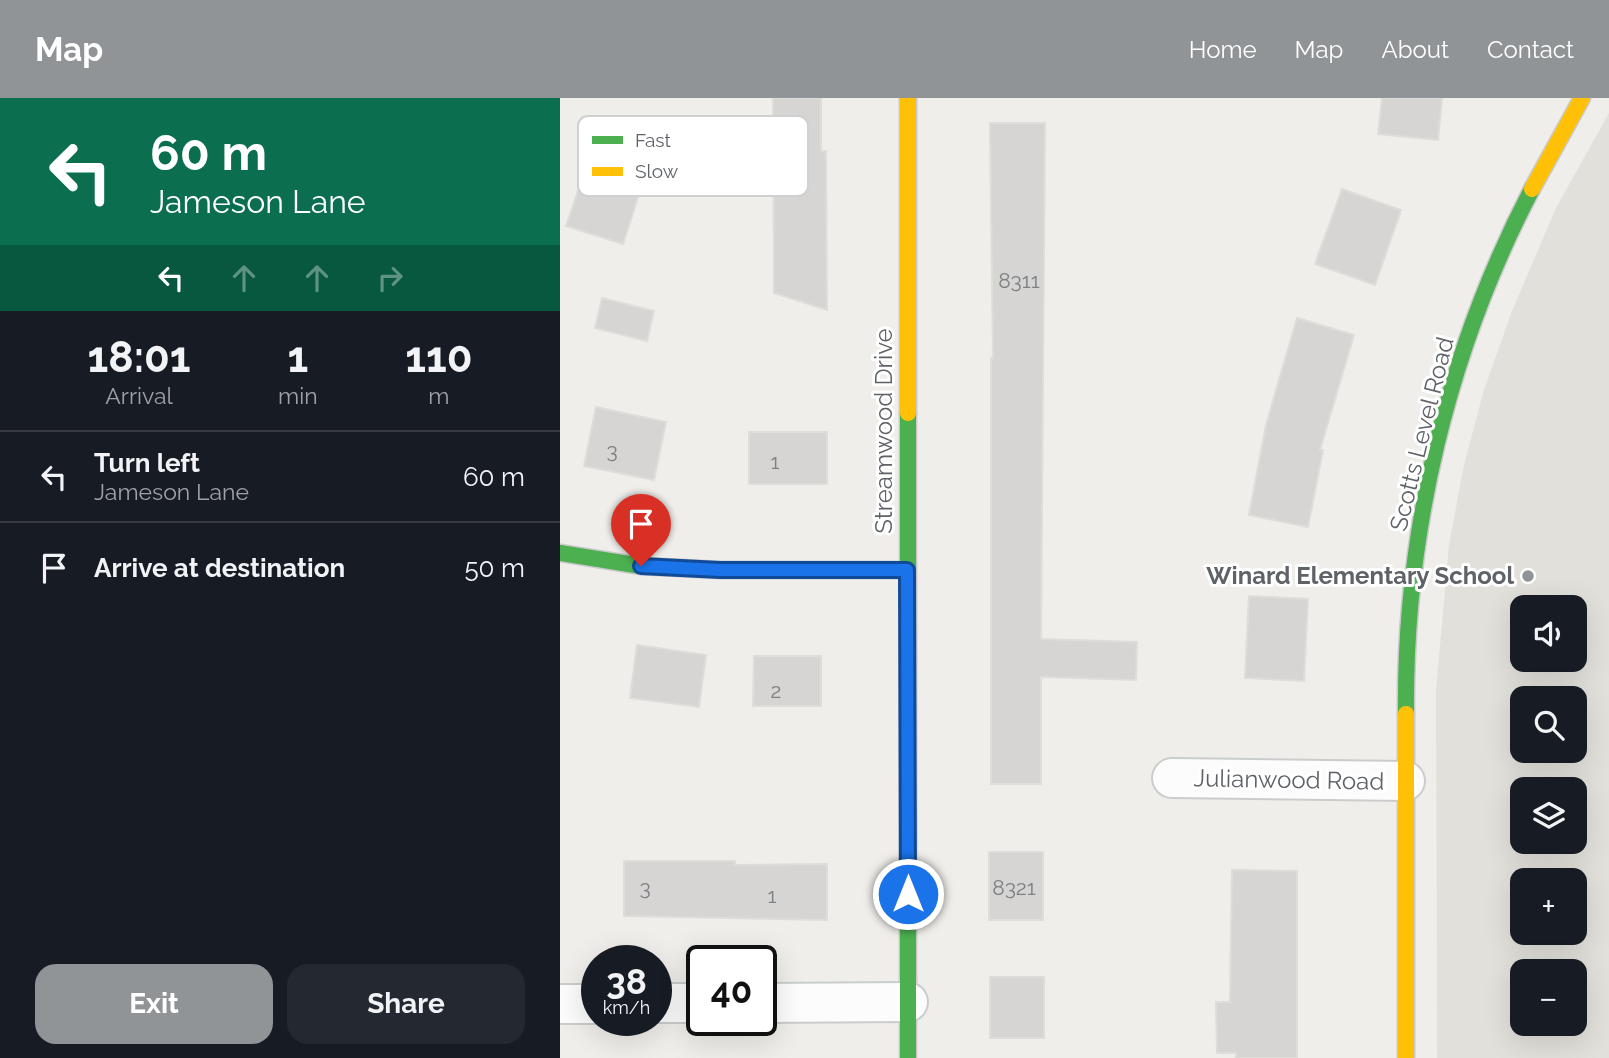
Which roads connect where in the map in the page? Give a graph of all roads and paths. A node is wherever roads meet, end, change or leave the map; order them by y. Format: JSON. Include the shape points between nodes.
{"nodes":[{"id":1,"x":908,"y":98,"type":"edge"},
{"id":2,"x":1582,"y":98,"type":"edge"},
{"id":3,"x":560,"y":553,"type":"edge"},
{"id":4,"x":907,"y":570,"type":"junction"},
{"id":5,"x":1172,"y":778,"type":"dead end"},
{"id":6,"x":1405,"y":781,"type":"junction"},
{"id":7,"x":908,"y":1002,"type":"junction"},
{"id":8,"x":777,"y":1003,"type":"edge"},
{"id":9,"x":560,"y":1004,"type":"edge"},
{"id":10,"x":581,"y":1004,"type":"edge"},
{"id":11,"x":908,"y":1058,"type":"edge"},
{"id":12,"x":1406,"y":1058,"type":"edge"}],
"edges":[{"from":1,"to":4,"type":"street","name":"Streamwood Drive"},
{"from":2,"to":6,"type":"street","name":"Scotts Level Road","via":[[1531,188],[1482,297],[1453,382],[1434,458],[1408,621]]},
{"from":3,"to":4,"type":"street","via":[[641,566],[720,570]]},
{"from":4,"to":7,"type":"street","name":"Streamwood Drive"},
{"from":5,"to":6,"type":"street","name":"Julianwood Road"},
{"from":6,"to":12,"type":"street","name":"Scotts Level Road"},
{"from":7,"to":8,"type":"street"},
{"from":7,"to":11,"type":"street","name":"Streamwood Drive"},
{"from":9,"to":10,"type":"street"}]}
